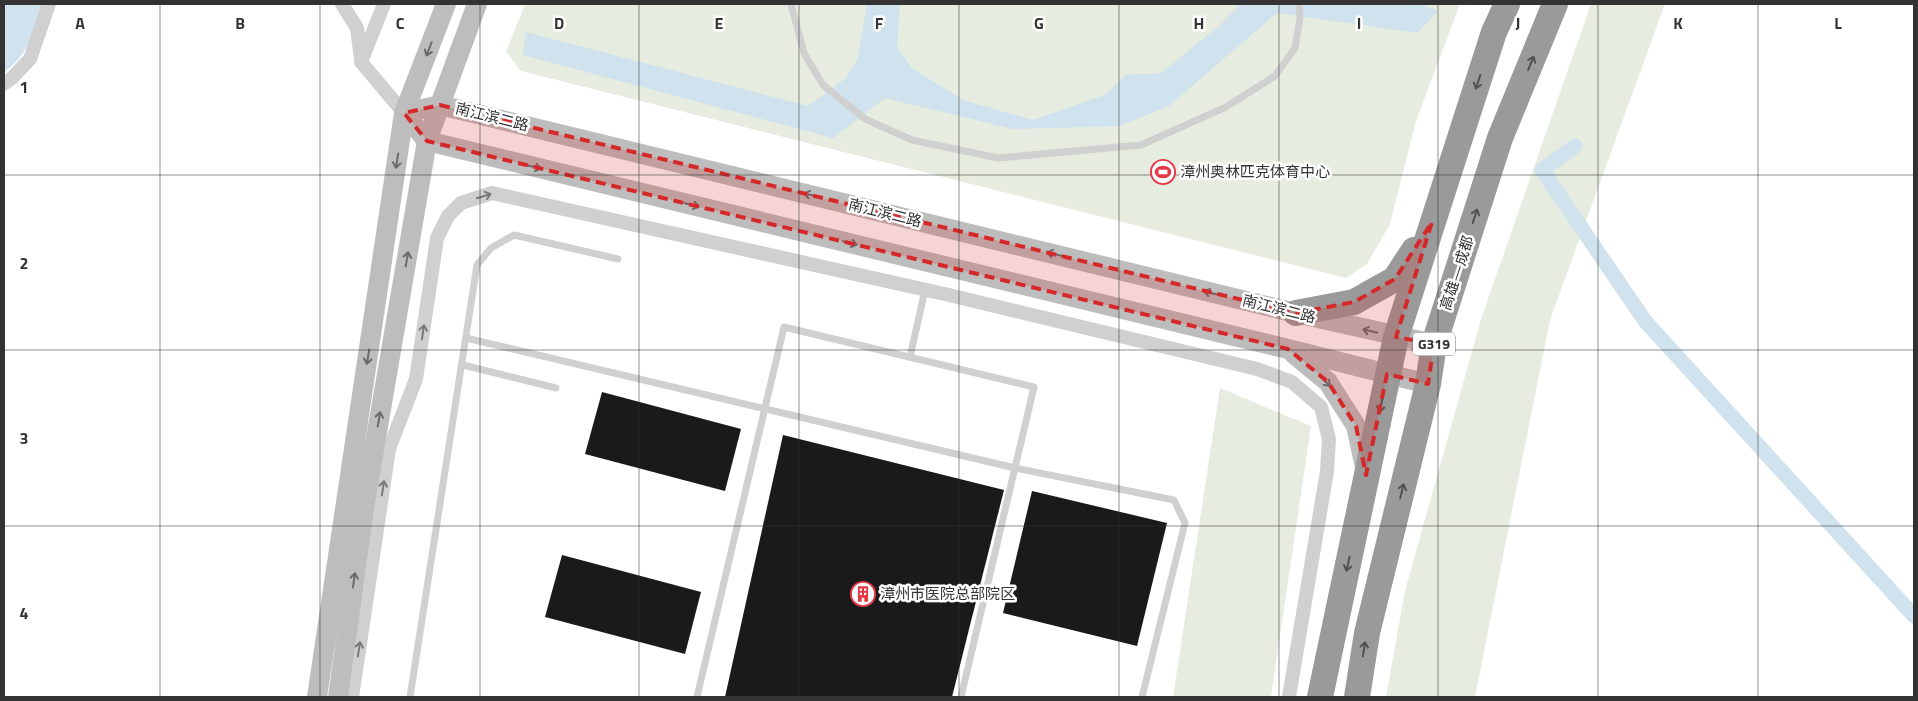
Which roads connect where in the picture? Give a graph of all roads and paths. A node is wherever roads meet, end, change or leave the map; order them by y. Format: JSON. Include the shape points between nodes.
{"nodes":[{"id":1,"x":49,"y":4,"type":"edge"},
{"id":2,"x":342,"y":4,"type":"edge"},
{"id":3,"x":384,"y":4,"type":"edge"},
{"id":4,"x":446,"y":4,"type":"edge"},
{"id":5,"x":477,"y":4,"type":"edge"},
{"id":6,"x":791,"y":4,"type":"edge"},
{"id":7,"x":1299,"y":4,"type":"edge"},
{"id":8,"x":1507,"y":4,"type":"edge"},
{"id":9,"x":1555,"y":4,"type":"edge"},
{"id":10,"x":361,"y":62,"type":"junction"},
{"id":11,"x":4,"y":84,"type":"edge"},
{"id":12,"x":440,"y":104,"type":"junction"},
{"id":13,"x":404,"y":113,"type":"junction"},
{"id":14,"x":427,"y":141,"type":"junction"},
{"id":15,"x":1432,"y":222,"type":"junction"},
{"id":16,"x":618,"y":259,"type":"dead end"},
{"id":17,"x":925,"y":290,"type":"junction"},
{"id":18,"x":1296,"y":314,"type":"junction"},
{"id":19,"x":1396,"y":336,"type":"junction"},
{"id":20,"x":466,"y":338,"type":"junction"},
{"id":21,"x":1434,"y":344,"type":"junction"},
{"id":22,"x":1288,"y":349,"type":"junction"},
{"id":23,"x":910,"y":357,"type":"junction"},
{"id":24,"x":463,"y":365,"type":"junction"},
{"id":25,"x":1388,"y":374,"type":"junction"},
{"id":26,"x":1428,"y":384,"type":"junction"},
{"id":27,"x":556,"y":388,"type":"dead end"},
{"id":28,"x":765,"y":409,"type":"junction"},
{"id":29,"x":1015,"y":468,"type":"junction"},
{"id":30,"x":1366,"y":475,"type":"junction"},
{"id":31,"x":318,"y":697,"type":"edge"},
{"id":32,"x":338,"y":697,"type":"edge"},
{"id":33,"x":352,"y":697,"type":"edge"},
{"id":34,"x":410,"y":697,"type":"edge"},
{"id":35,"x":697,"y":697,"type":"edge"},
{"id":36,"x":961,"y":697,"type":"edge"},
{"id":37,"x":1142,"y":697,"type":"edge"},
{"id":38,"x":1289,"y":697,"type":"edge"},
{"id":39,"x":1320,"y":697,"type":"edge"},
{"id":40,"x":1357,"y":697,"type":"edge"}],
"edges":[{"from":1,"to":11,"type":"street","via":[[30,59]]},
{"from":2,"to":10,"type":"street","via":[[357,28]]},
{"from":3,"to":10,"type":"street"},
{"from":4,"to":13,"type":"street","one_way":true},
{"from":5,"to":12,"type":"street","name":"南江滨二路"},
{"from":6,"to":7,"type":"lane","via":[[804,53],[823,85],[865,119],[912,140],[998,158],[1141,145],[1226,108],[1275,76],[1295,48]]},
{"from":8,"to":15,"type":"highway","number":"G319","one_way":true,"via":[[1494,32]]},
{"from":21,"to":9,"type":"highway","name":"高雄—成都","number":"G319","one_way":true,"via":[[1500,138]]},
{"from":10,"to":13,"type":"street"},
{"from":12,"to":13,"type":"street"},
{"from":12,"to":14,"type":"street"},
{"from":18,"to":12,"type":"street","name":"南江滨二路","one_way":true},
{"from":13,"to":14,"type":"street"},
{"from":13,"to":31,"type":"street","one_way":true},
{"from":14,"to":22,"type":"street","one_way":true},
{"from":32,"to":14,"type":"street","one_way":true,"via":[[364,508]]},
{"from":15,"to":18,"type":"highway","via":[[1395,280],[1354,302]]},
{"from":15,"to":19,"type":"highway","number":"G319"},
{"from":16,"to":20,"type":"lane","via":[[514,235],[491,248],[478,265]]},
{"from":17,"to":23,"type":"lane"},
{"from":33,"to":17,"type":"street","one_way":true,"via":[[389,449],[416,379],[437,238],[448,216],[461,203],[492,193]]},
{"from":17,"to":38,"type":"street","via":[[1257,369],[1292,382],[1321,407],[1329,439],[1327,471]]},
{"from":19,"to":18,"type":"street","name":"南江滨二路","one_way":true},
{"from":19,"to":21,"type":"street","name":"南江滨二路"},
{"from":19,"to":25,"type":"highway","number":"G319"},
{"from":20,"to":24,"type":"lane"},
{"from":20,"to":28,"type":"lane"},
{"from":21,"to":26,"type":"highway","name":"高雄—成都","number":"G319"},
{"from":22,"to":25,"type":"street"},
{"from":22,"to":30,"type":"street","one_way":true,"via":[[1328,382],[1356,426]]},
{"from":23,"to":28,"type":"lane","via":[[784,327]]},
{"from":23,"to":29,"type":"lane","via":[[1034,387]]},
{"from":24,"to":27,"type":"lane"},
{"from":24,"to":34,"type":"lane"},
{"from":25,"to":26,"type":"street"},
{"from":25,"to":30,"type":"highway","number":"G319","one_way":true},
{"from":40,"to":26,"type":"highway","name":"高雄—成都","number":"G319","one_way":true,"via":[[1367,633]]},
{"from":28,"to":29,"type":"lane"},
{"from":28,"to":35,"type":"lane"},
{"from":29,"to":36,"type":"lane"},
{"from":29,"to":37,"type":"lane","via":[[1174,500],[1185,523]]},
{"from":30,"to":39,"type":"highway","number":"G319","one_way":true}]}
